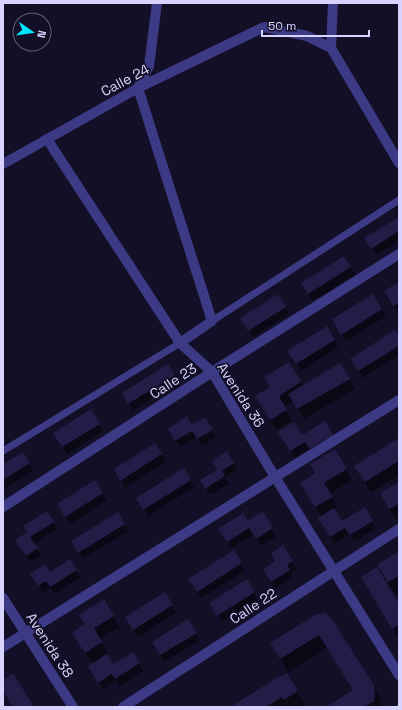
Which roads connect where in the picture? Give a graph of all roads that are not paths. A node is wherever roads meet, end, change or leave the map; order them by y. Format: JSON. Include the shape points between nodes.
{"nodes":[{"id":1,"x":157,"y":3,"type":"edge"},
{"id":2,"x":333,"y":3,"type":"edge"},
{"id":3,"x":331,"y":48,"type":"junction"},
{"id":4,"x":138,"y":88,"type":"junction"},
{"id":5,"x":47,"y":139,"type":"junction"},
{"id":6,"x":399,"y":163,"type":"edge"},
{"id":7,"x":3,"y":164,"type":"edge"},
{"id":8,"x":399,"y":200,"type":"edge"},
{"id":9,"x":399,"y":254,"type":"edge"},
{"id":10,"x":212,"y":321,"type":"junction"},
{"id":11,"x":180,"y":343,"type":"junction"},
{"id":12,"x":212,"y":372,"type":"junction"},
{"id":13,"x":399,"y":400,"type":"edge"},
{"id":14,"x":3,"y":451,"type":"edge"},
{"id":15,"x":275,"y":477,"type":"junction"},
{"id":16,"x":3,"y":507,"type":"edge"},
{"id":17,"x":399,"y":529,"type":"edge"},
{"id":18,"x":333,"y":570,"type":"junction"},
{"id":19,"x":3,"y":598,"type":"edge"},
{"id":20,"x":26,"y":633,"type":"junction"},
{"id":21,"x":3,"y":647,"type":"edge"},
{"id":22,"x":399,"y":675,"type":"edge"},
{"id":23,"x":73,"y":707,"type":"edge"},
{"id":24,"x":123,"y":707,"type":"edge"}],
"edges":[{"from":1,"to":4,"type":"street","via":[[149,66]]},
{"from":2,"to":3,"type":"street"},
{"from":3,"to":4,"type":"street","name":"Calle 24","via":[[306,36],[264,27]]},
{"from":3,"to":6,"type":"street"},
{"from":4,"to":5,"type":"street","name":"Calle 24"},
{"from":4,"to":10,"type":"street"},
{"from":5,"to":7,"type":"street","name":"Calle 24"},
{"from":5,"to":11,"type":"street","name":"Avenida 36"},
{"from":8,"to":10,"type":"lane"},
{"from":9,"to":12,"type":"street","name":"Calle 23"},
{"from":10,"to":11,"type":"street"},
{"from":11,"to":12,"type":"street","name":"Avenida 36"},
{"from":11,"to":14,"type":"lane"},
{"from":12,"to":15,"type":"street","name":"Avenida 36"},
{"from":12,"to":16,"type":"street","name":"Calle 23"},
{"from":13,"to":15,"type":"street"},
{"from":15,"to":18,"type":"street","name":"Avenida 36"},
{"from":15,"to":20,"type":"street"},
{"from":17,"to":18,"type":"street","name":"Calle 22"},
{"from":18,"to":22,"type":"street","name":"Avenida 36"},
{"from":18,"to":24,"type":"street","name":"Calle 22"},
{"from":19,"to":20,"type":"street","name":"Avenida 38"},
{"from":20,"to":21,"type":"street"},
{"from":20,"to":23,"type":"street","name":"Avenida 38"}]}
